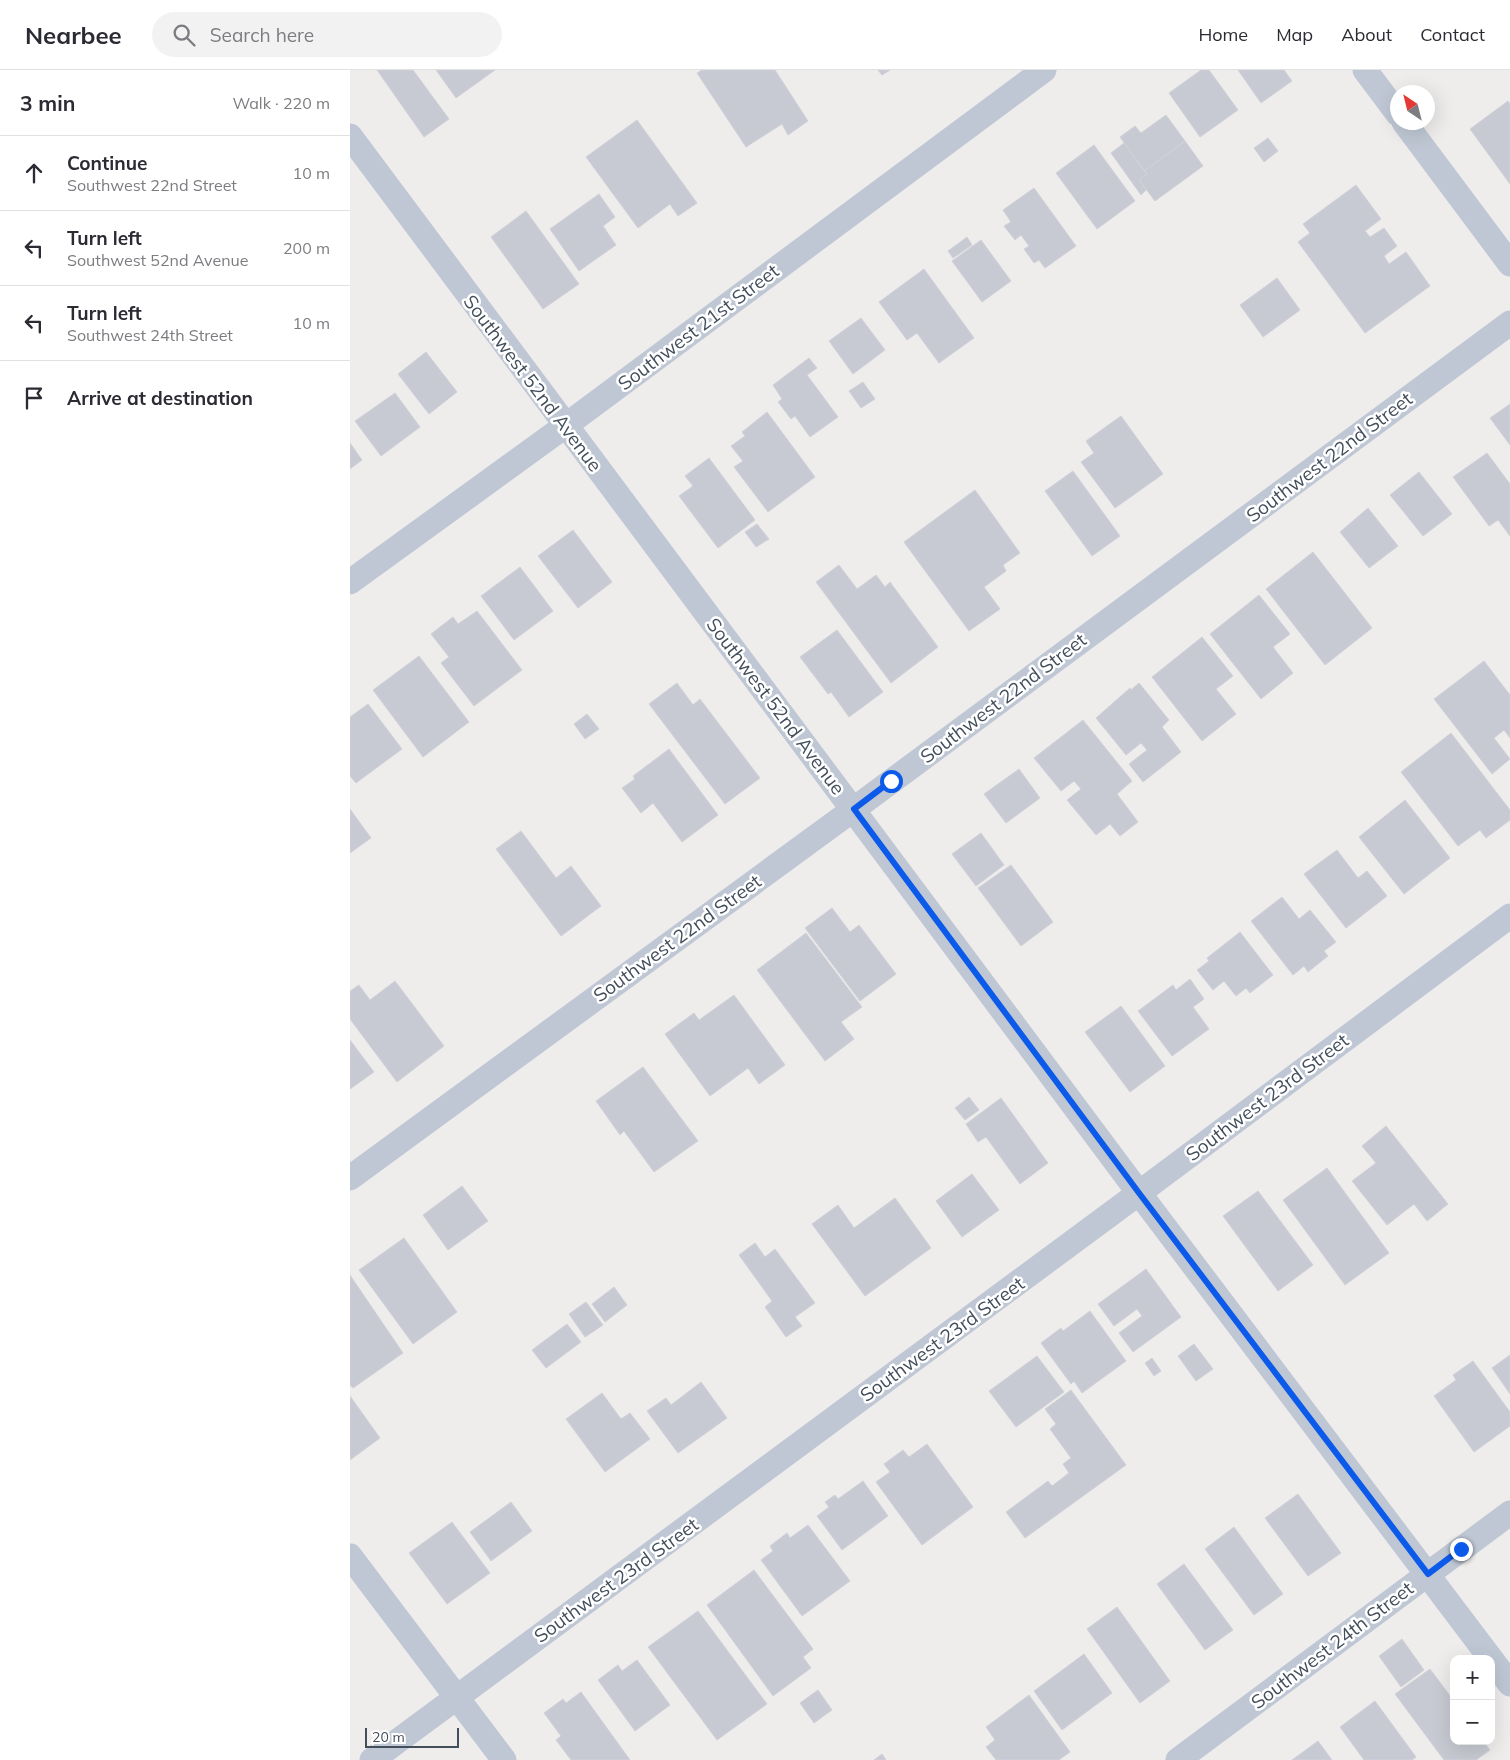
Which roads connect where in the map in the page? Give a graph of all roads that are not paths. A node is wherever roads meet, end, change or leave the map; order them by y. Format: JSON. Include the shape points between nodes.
{"nodes":[{"id":1,"x":1044,"y":70,"type":"edge"},
{"id":2,"x":1365,"y":70,"type":"edge"},
{"id":3,"x":1390,"y":103,"type":"edge"},
{"id":4,"x":1410,"y":130,"type":"edge"},
{"id":5,"x":350,"y":136,"type":"edge"},
{"id":6,"x":1510,"y":264,"type":"edge"},
{"id":7,"x":1510,"y":323,"type":"edge"},
{"id":8,"x":565,"y":426,"type":"junction"},
{"id":9,"x":350,"y":582,"type":"edge"},
{"id":10,"x":854,"y":809,"type":"junction"},
{"id":11,"x":1510,"y":916,"type":"edge"},
{"id":12,"x":350,"y":1178,"type":"edge"},
{"id":13,"x":1139,"y":1193,"type":"junction"},
{"id":14,"x":1510,"y":1513,"type":"edge"},
{"id":15,"x":350,"y":1556,"type":"edge"},
{"id":16,"x":1428,"y":1574,"type":"junction"},
{"id":17,"x":1510,"y":1684,"type":"edge"},
{"id":18,"x":457,"y":1697,"type":"junction"},
{"id":19,"x":372,"y":1760,"type":"edge"},
{"id":20,"x":504,"y":1760,"type":"edge"},
{"id":21,"x":1178,"y":1760,"type":"edge"}],
"edges":[{"from":1,"to":8,"type":"street","name":"Southwest 21st Street"},
{"from":2,"to":3,"type":"street"},
{"from":4,"to":6,"type":"street"},
{"from":5,"to":8,"type":"street","name":"Southwest 52nd Avenue"},
{"from":7,"to":10,"type":"street","name":"Southwest 22nd Street"},
{"from":8,"to":9,"type":"street","name":"Southwest 21st Street"},
{"from":8,"to":10,"type":"street","name":"Southwest 52nd Avenue"},
{"from":10,"to":12,"type":"street","name":"Southwest 22nd Street"},
{"from":10,"to":13,"type":"street","name":"Southwest 52nd Avenue"},
{"from":11,"to":13,"type":"street","name":"Southwest 23rd Street"},
{"from":13,"to":16,"type":"street","name":"Southwest 52nd Avenue"},
{"from":13,"to":18,"type":"street","name":"Southwest 23rd Street"},
{"from":14,"to":16,"type":"street","name":"Southwest 24th Street"},
{"from":15,"to":18,"type":"street"},
{"from":16,"to":17,"type":"street","name":"Southwest 52nd Avenue"},
{"from":16,"to":21,"type":"street","name":"Southwest 24th Street"},
{"from":18,"to":19,"type":"street","name":"Southwest 23rd Street"},
{"from":18,"to":20,"type":"street"}]}
